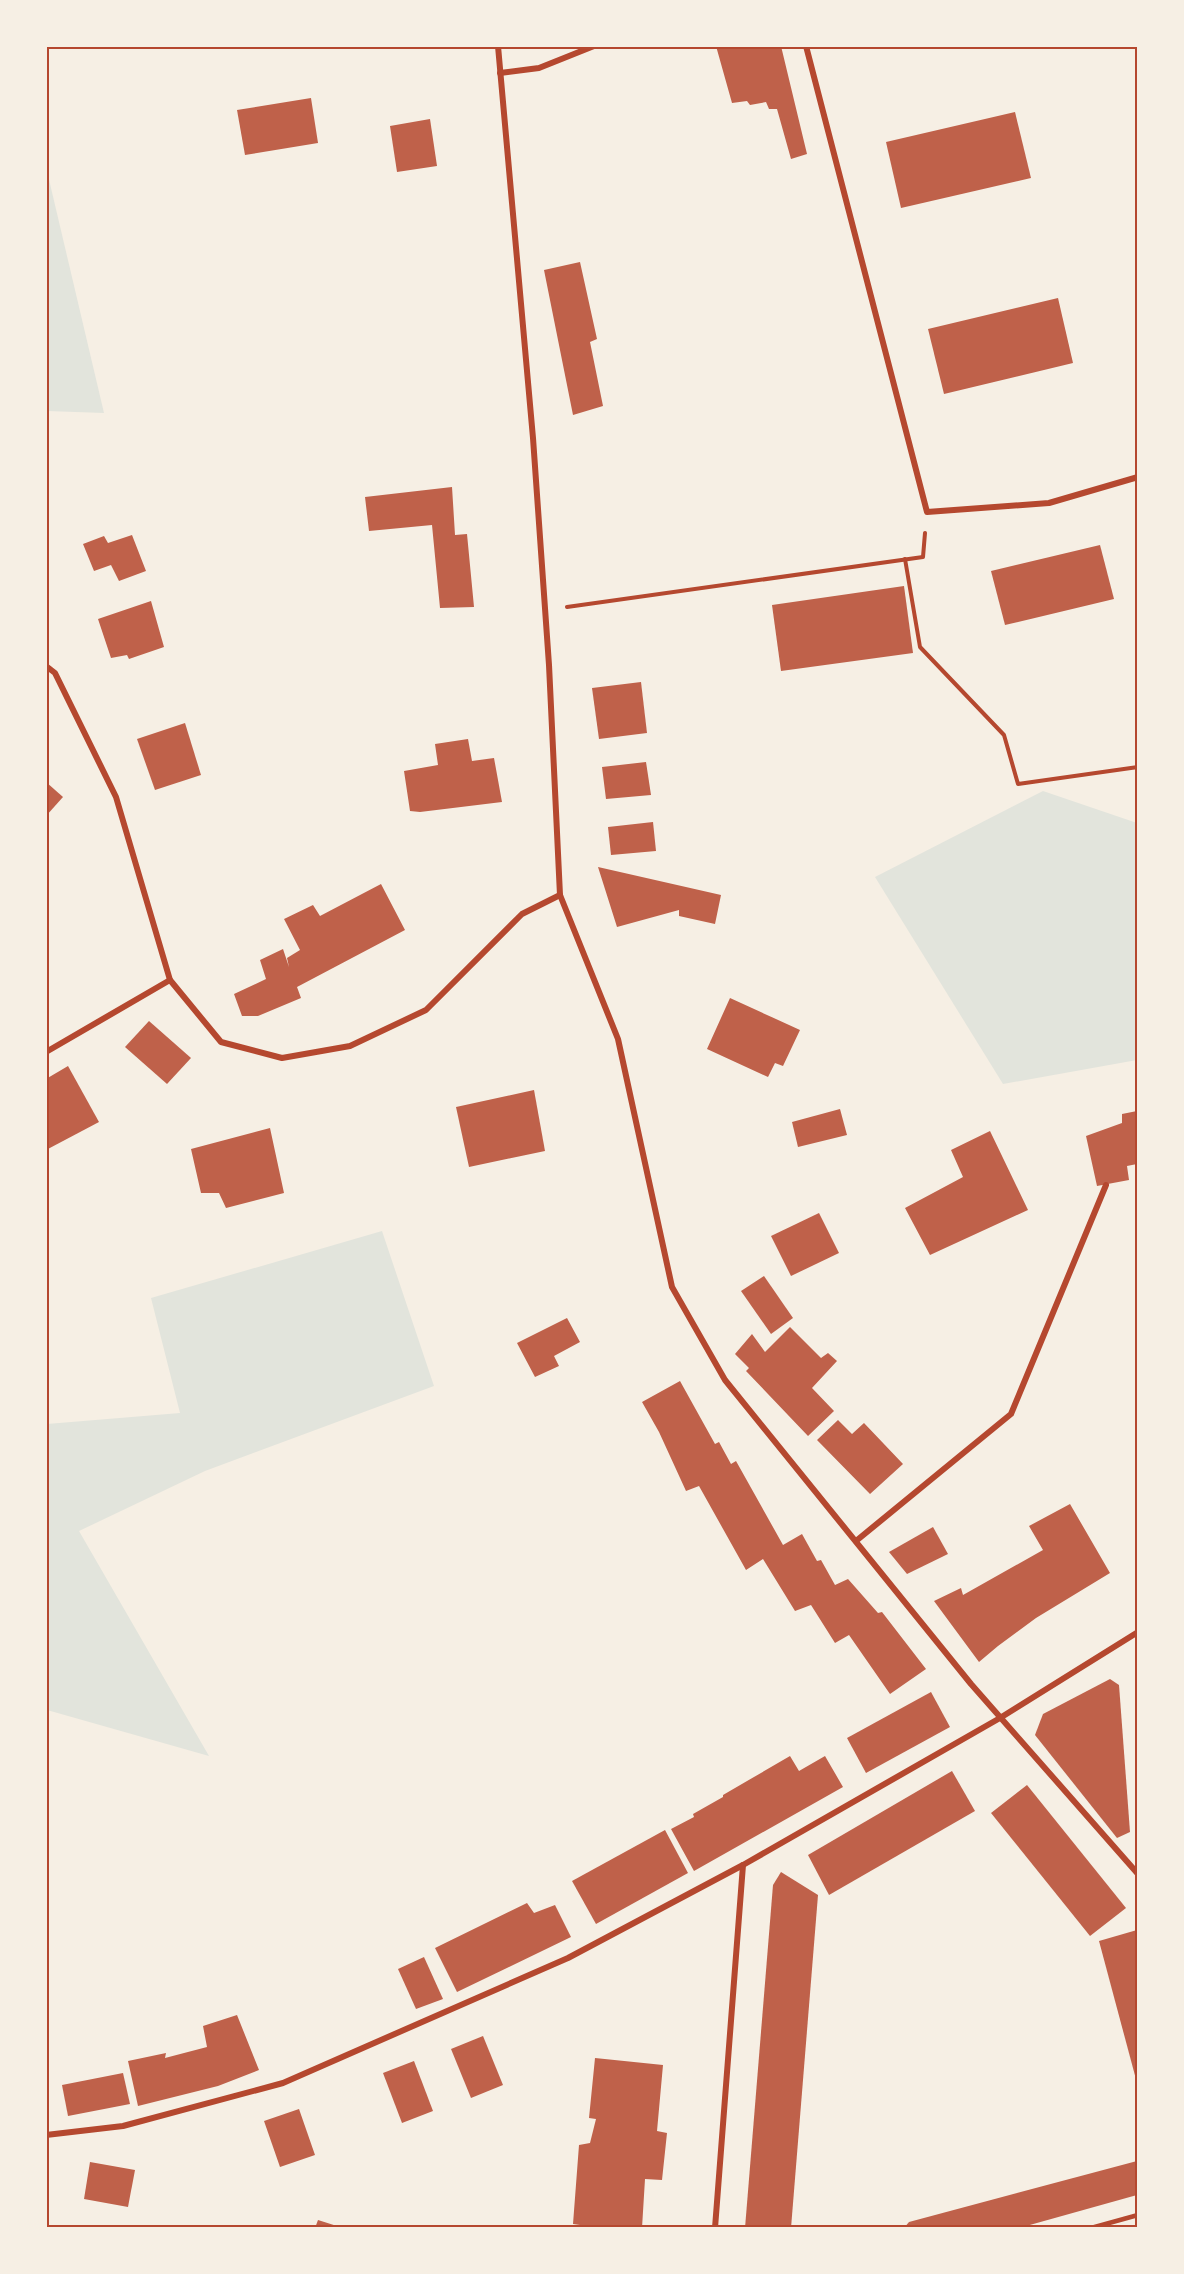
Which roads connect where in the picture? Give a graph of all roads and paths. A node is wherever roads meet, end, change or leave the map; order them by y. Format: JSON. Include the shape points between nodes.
{"nodes":[{"id":1,"x":498,"y":46,"type":"edge"},
{"id":2,"x":594,"y":46,"type":"edge"},
{"id":3,"x":806,"y":46,"type":"edge"},
{"id":4,"x":500,"y":73,"type":"junction"},
{"id":5,"x":1137,"y":477,"type":"edge"},
{"id":6,"x":927,"y":512,"type":"junction"},
{"id":7,"x":905,"y":559,"type":"junction"},
{"id":8,"x":545,"y":610,"type":"junction"},
{"id":9,"x":46,"y":666,"type":"edge"},
{"id":10,"x":1137,"y":767,"type":"edge"},
{"id":11,"x":560,"y":895,"type":"junction"},
{"id":12,"x":170,"y":981,"type":"junction"},
{"id":13,"x":46,"y":1052,"type":"edge"},
{"id":14,"x":1106,"y":1185,"type":"dead end"},
{"id":15,"x":856,"y":1541,"type":"junction"},
{"id":16,"x":1137,"y":1632,"type":"edge"},
{"id":17,"x":1000,"y":1718,"type":"junction"},
{"id":18,"x":743,"y":1866,"type":"junction"},
{"id":19,"x":1137,"y":1874,"type":"edge"},
{"id":20,"x":46,"y":2135,"type":"edge"},
{"id":21,"x":1137,"y":2215,"type":"edge"},
{"id":22,"x":716,"y":2228,"type":"edge"},
{"id":23,"x":1091,"y":2228,"type":"edge"}],
"edges":[{"from":1,"to":4,"type":"street"},
{"from":2,"to":4,"type":"street","via":[[538,68]]},
{"from":3,"to":6,"type":"street"},
{"from":4,"to":8,"type":"street"},
{"from":5,"to":6,"type":"street","via":[[1049,503]]},
{"from":6,"to":7,"type":"path","via":[[923,557]]},
{"from":7,"to":8,"type":"path"},
{"from":7,"to":10,"type":"path","via":[[920,647],[1004,735],[1018,784]]},
{"from":8,"to":11,"type":"street"},
{"from":9,"to":12,"type":"street","via":[[55,673],[116,797]]},
{"from":11,"to":12,"type":"street","via":[[522,914],[426,1010],[350,1046],[282,1058],[221,1042]]},
{"from":11,"to":15,"type":"street","via":[[618,1039],[672,1287],[725,1380]]},
{"from":12,"to":13,"type":"street"},
{"from":14,"to":15,"type":"street","via":[[1011,1414]]},
{"from":15,"to":17,"type":"street"},
{"from":16,"to":17,"type":"street"},
{"from":17,"to":18,"type":"street"},
{"from":17,"to":19,"type":"street"},
{"from":18,"to":20,"type":"street","via":[[568,1958],[283,2083],[123,2126]]},
{"from":18,"to":22,"type":"street"},
{"from":21,"to":23,"type":"lane"}]}
